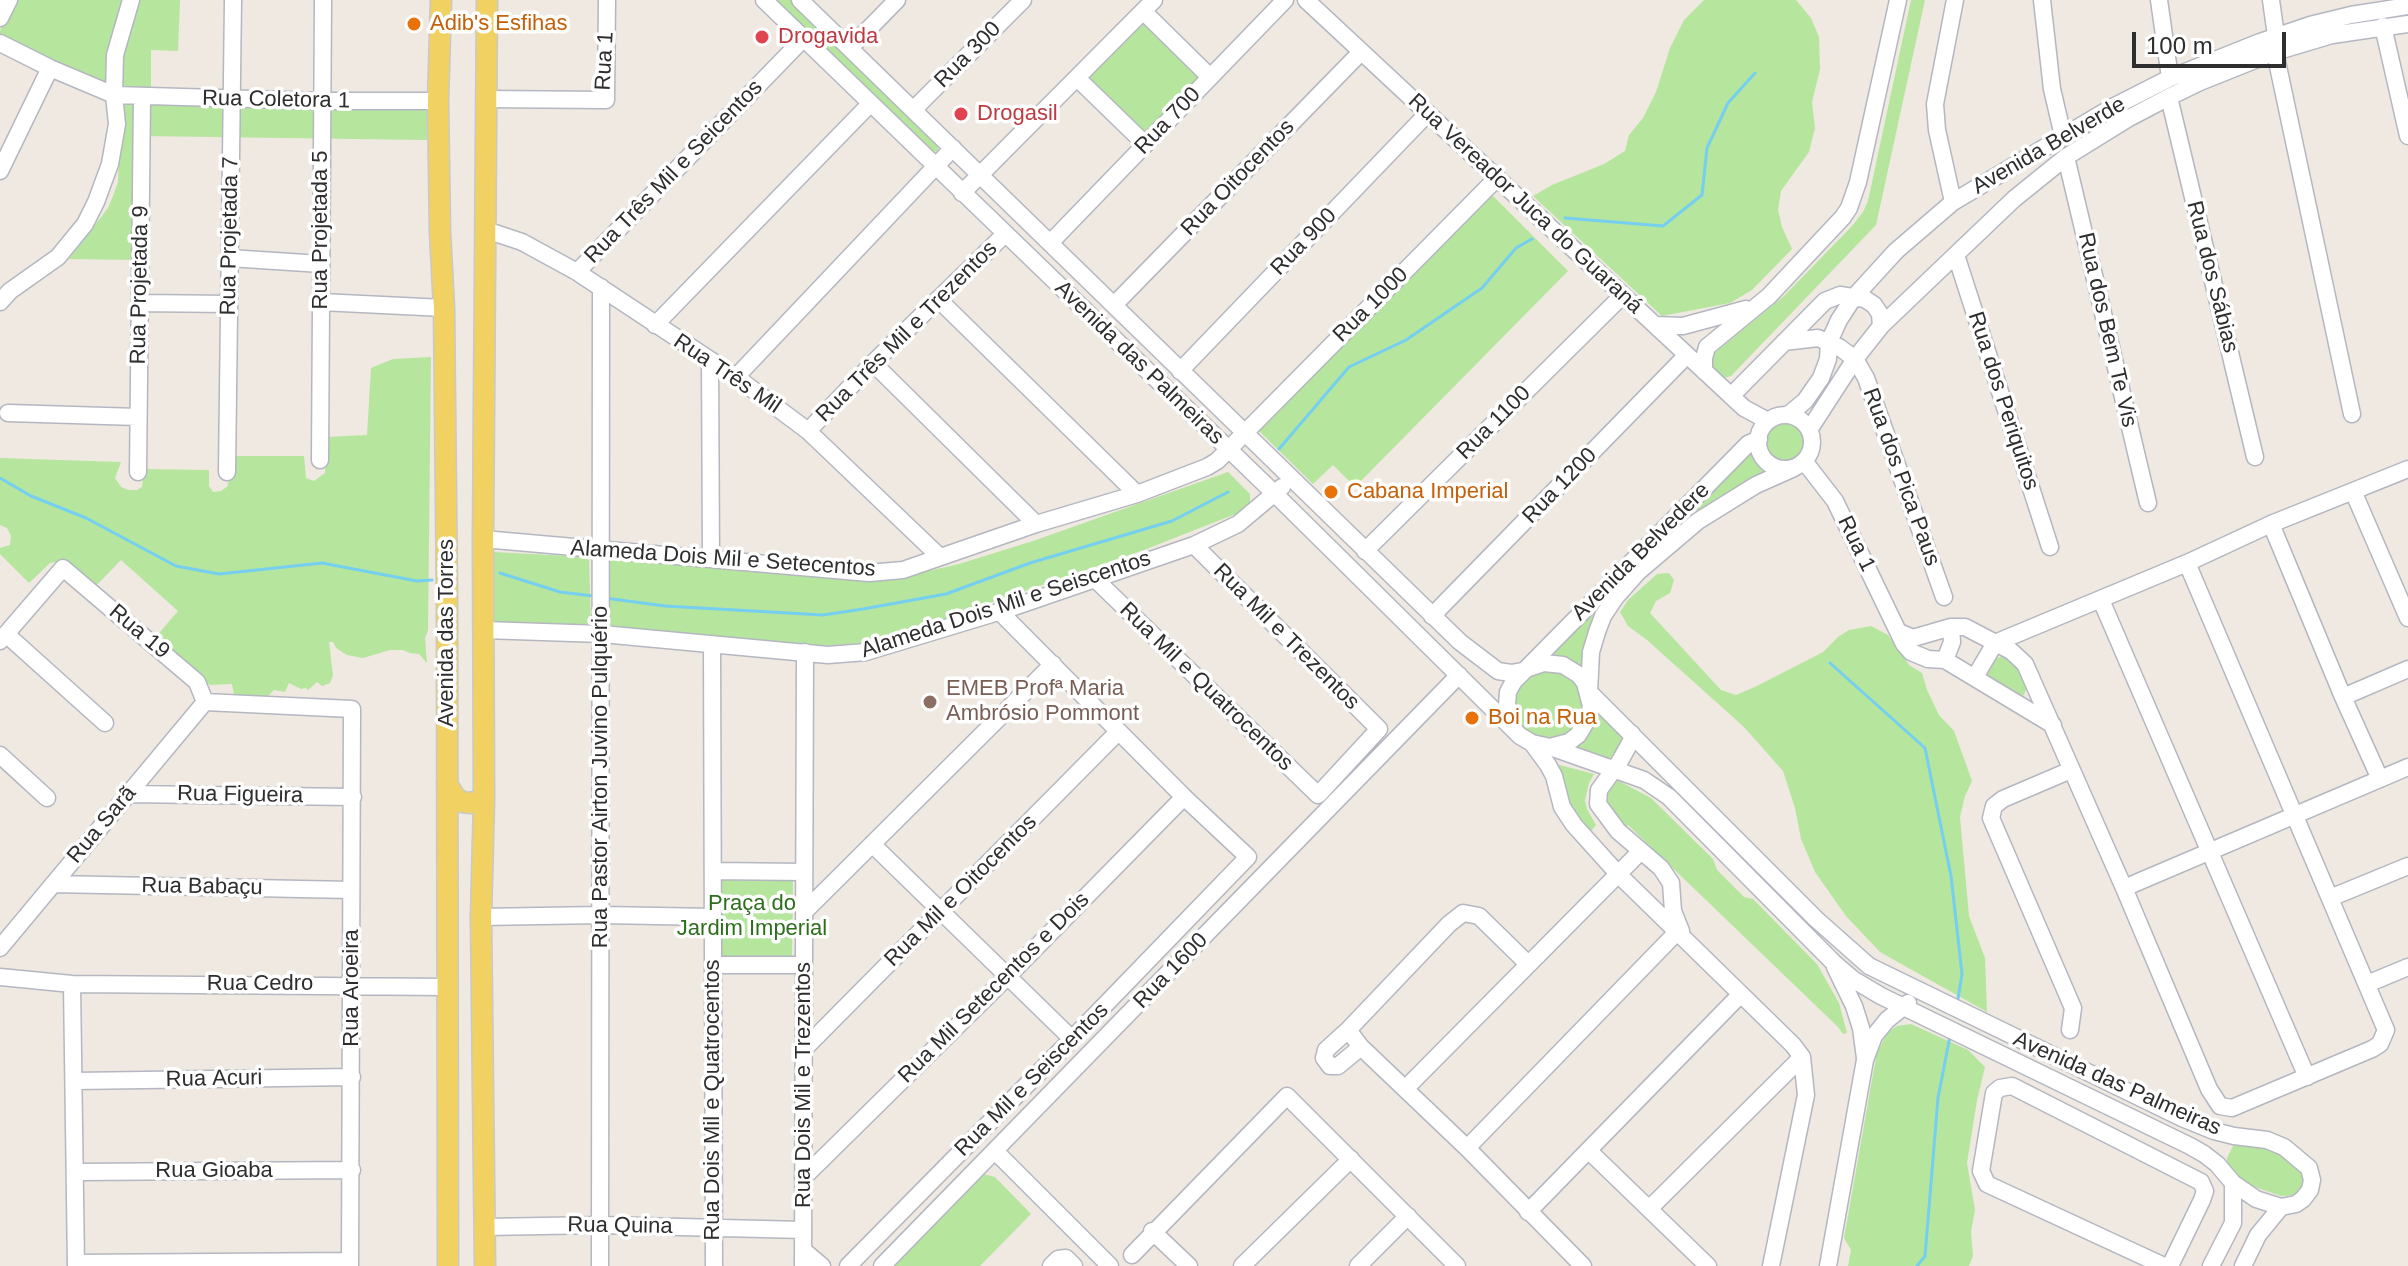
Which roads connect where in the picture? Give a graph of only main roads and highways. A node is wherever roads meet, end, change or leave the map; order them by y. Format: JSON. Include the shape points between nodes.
{"nodes":[{"id":1,"x":441,"y":0,"type":"edge"},
{"id":2,"x":487,"y":0,"type":"edge"},
{"id":3,"x":447,"y":784,"type":"junction"},
{"id":4,"x":484,"y":800,"type":"junction"},
{"id":5,"x":447,"y":856,"type":"junction"},
{"id":6,"x":482,"y":858,"type":"junction"},
{"id":7,"x":448,"y":1266,"type":"edge"},
{"id":8,"x":485,"y":1266,"type":"edge"}],
"edges":[{"from":1,"to":3,"type":"main road","name":"Avenida das Torres"},
{"from":2,"to":4,"type":"main road","name":"Avenida das Torres"},
{"from":3,"to":4,"type":"main road","via":[[462,802]]},
{"from":3,"to":5,"type":"main road","name":"Avenida das Torres"},
{"from":4,"to":6,"type":"main road","name":"Avenida das Torres"},
{"from":5,"to":6,"type":"main road","via":[[463,848]]},
{"from":5,"to":7,"type":"main road","name":"Avenida das Torres"},
{"from":6,"to":8,"type":"main road","name":"Avenida das Torres"}]}
